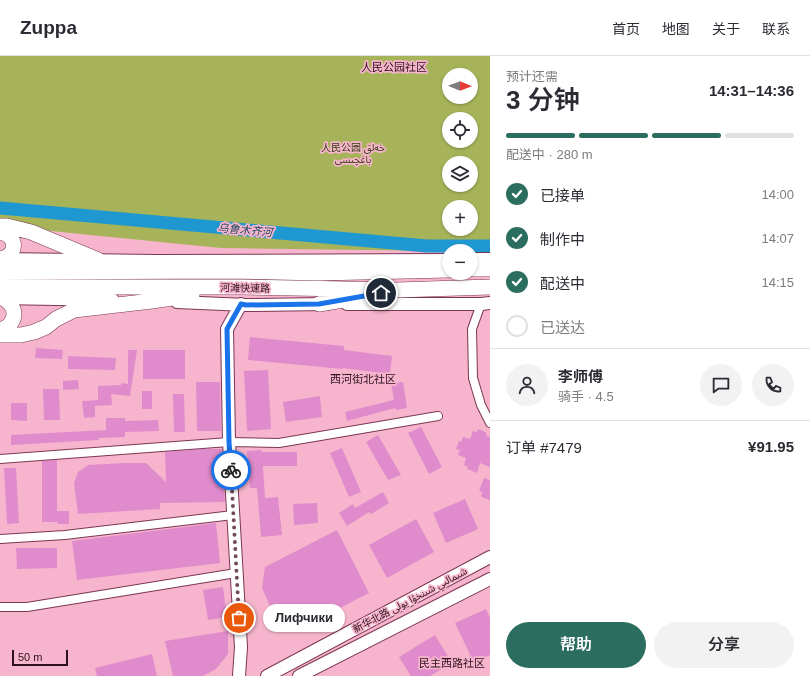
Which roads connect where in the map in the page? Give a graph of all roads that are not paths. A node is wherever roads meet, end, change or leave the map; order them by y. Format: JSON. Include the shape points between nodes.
{"nodes":[{"id":1,"x":0,"y":226,"type":"edge"},
{"id":2,"x":0,"y":232,"type":"edge"},
{"id":3,"x":490,"y":258,"type":"edge"},
{"id":4,"x":0,"y":259,"type":"edge"},
{"id":5,"x":478,"y":259,"type":"edge"},
{"id":6,"x":98,"y":260,"type":"junction"},
{"id":7,"x":442,"y":260,"type":"edge"},
{"id":8,"x":156,"y":261,"type":"junction"},
{"id":9,"x":478,"y":269,"type":"edge"},
{"id":10,"x":490,"y":269,"type":"edge"},
{"id":11,"x":442,"y":270,"type":"edge"},
{"id":12,"x":231,"y":271,"type":"junction"},
{"id":13,"x":0,"y":272,"type":"edge"},
{"id":14,"x":242,"y":287,"type":"junction"},
{"id":15,"x":490,"y":288,"type":"edge"},
{"id":16,"x":397,"y":290,"type":"junction"},
{"id":17,"x":1,"y":294,"type":"edge"},
{"id":18,"x":152,"y":301,"type":"junction"},
{"id":19,"x":241,"y":304,"type":"junction"},
{"id":20,"x":319,"y":304,"type":"junction"},
{"id":21,"x":486,"y":304,"type":"edge"},
{"id":22,"x":0,"y":330,"type":"edge"},
{"id":23,"x":0,"y":335,"type":"edge"},
{"id":24,"x":438,"y":416,"type":"dead end"},
{"id":25,"x":490,"y":423,"type":"edge"},
{"id":26,"x":229,"y":442,"type":"junction"},
{"id":27,"x":0,"y":459,"type":"edge"},
{"id":28,"x":233,"y":515,"type":"junction"},
{"id":29,"x":0,"y":539,"type":"edge"},
{"id":30,"x":490,"y":557,"type":"edge"},
{"id":31,"x":236,"y":573,"type":"junction"},
{"id":32,"x":490,"y":579,"type":"edge"},
{"id":33,"x":0,"y":607,"type":"edge"},
{"id":34,"x":239,"y":676,"type":"edge"},
{"id":35,"x":267,"y":676,"type":"edge"},
{"id":36,"x":299,"y":676,"type":"edge"}],
"edges":[{"from":1,"to":6,"type":"highway","via":[[31,232]]},
{"from":2,"to":4,"type":"highway","via":[[10,236],[13,244],[8,256]]},
{"from":3,"to":5,"type":"street"},
{"from":4,"to":6,"type":"street"},
{"from":6,"to":8,"type":"street"},
{"from":7,"to":8,"type":"street"},
{"from":8,"to":12,"type":"highway"},
{"from":9,"to":10,"type":"highway"},
{"from":11,"to":12,"type":"highway","name":"河滩快速路","via":[[319,273]]},
{"from":12,"to":13,"type":"highway","name":"河滩快速路"},
{"from":14,"to":16,"type":"highway","name":"河滩快速路"},
{"from":14,"to":17,"type":"highway","name":"河滩快速路"},
{"from":14,"to":18,"type":"highway"},
{"from":15,"to":16,"type":"highway","name":"河滩快速路"},
{"from":16,"to":20,"type":"highway"},
{"from":17,"to":18,"type":"street"},
{"from":17,"to":22,"type":"highway","via":[[12,305],[14,315],[10,325]]},
{"from":18,"to":19,"type":"street"},
{"from":18,"to":23,"type":"highway","via":[[74,310],[34,332]]},
{"from":19,"to":20,"type":"street"},
{"from":19,"to":26,"type":"street","via":[[227,329]]},
{"from":20,"to":21,"type":"street"},
{"from":21,"to":25,"type":"street","via":[[472,329],[473,378],[481,405]]},
{"from":24,"to":26,"type":"street","via":[[279,443]]},
{"from":26,"to":27,"type":"street"},
{"from":26,"to":28,"type":"street"},
{"from":28,"to":29,"type":"street","via":[[65,535]]},
{"from":28,"to":31,"type":"street"},
{"from":30,"to":35,"type":"street","name":"新华北路 شىمالىي شىنخۇا يولى"},
{"from":31,"to":33,"type":"street","via":[[27,607]]},
{"from":31,"to":34,"type":"street","via":[[241,647]]},
{"from":32,"to":36,"type":"street","name":"新华北路 شىمالىي شىنخۇا يولى"}]}
